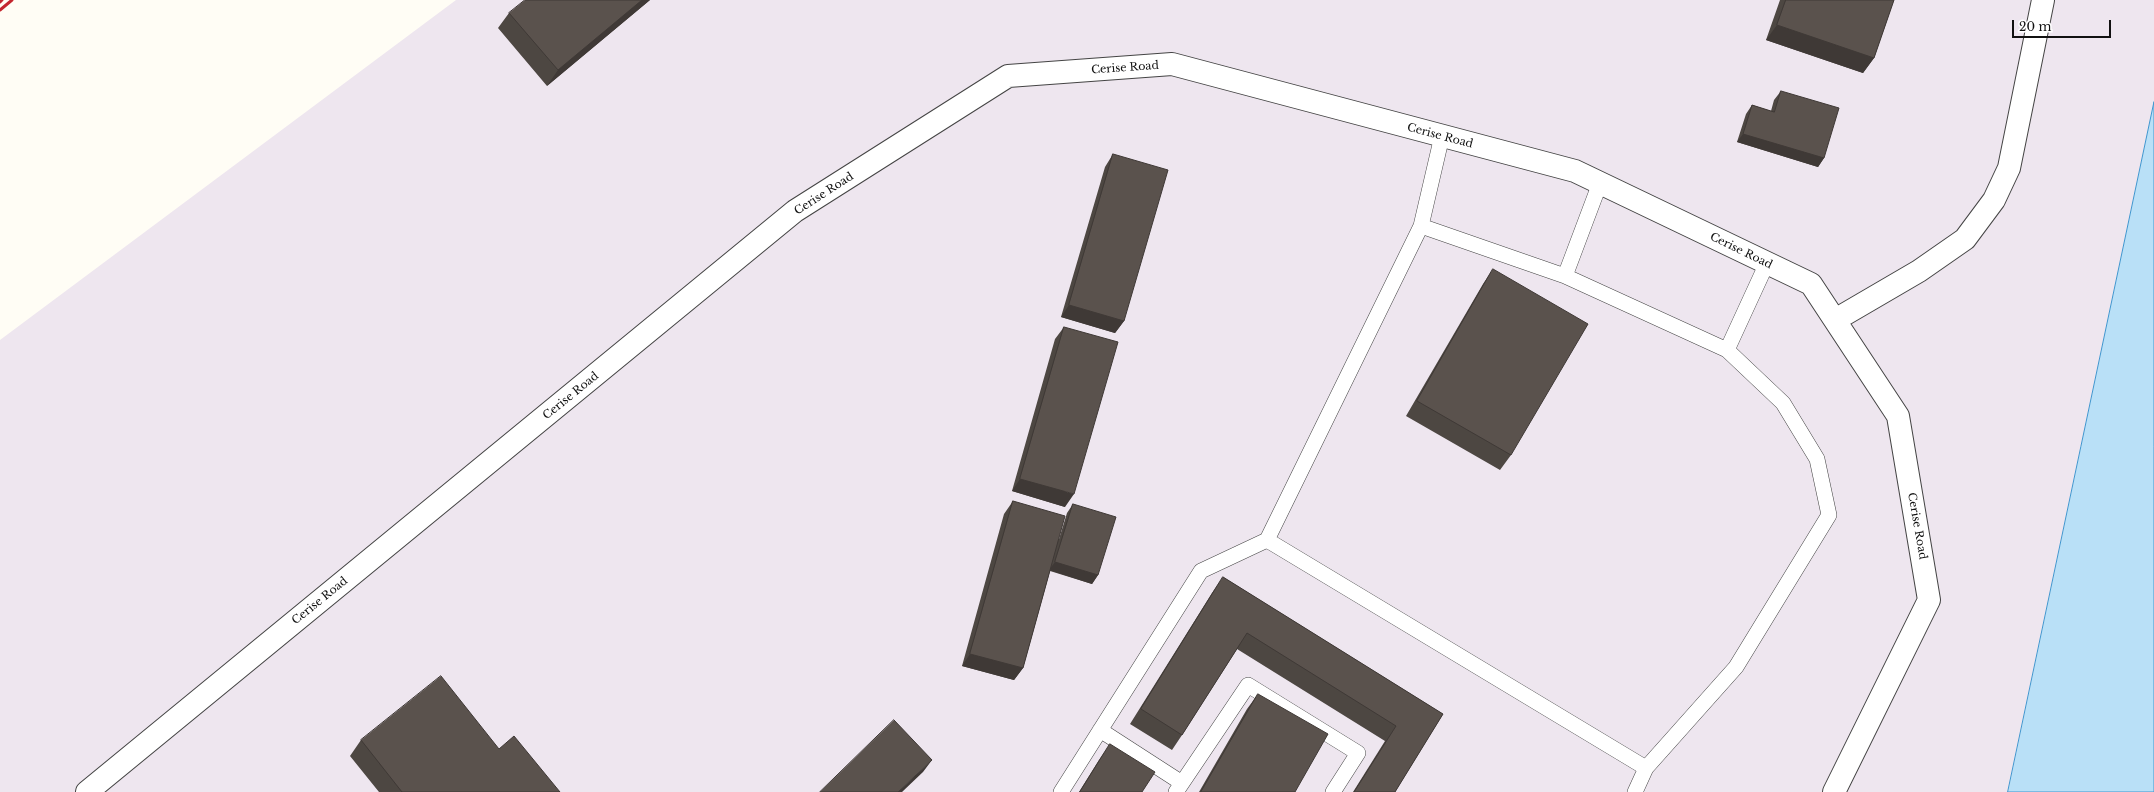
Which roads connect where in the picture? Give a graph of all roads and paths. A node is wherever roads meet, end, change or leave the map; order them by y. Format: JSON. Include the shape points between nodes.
{"nodes":[{"id":1,"x":2043,"y":0,"type":"edge"},
{"id":2,"x":1442,"y":136,"type":"junction"},
{"id":3,"x":1600,"y":183,"type":"junction"},
{"id":4,"x":1421,"y":226,"type":"junction"},
{"id":5,"x":1767,"y":263,"type":"junction"},
{"id":6,"x":1565,"y":276,"type":"junction"},
{"id":7,"x":1835,"y":320,"type":"junction"},
{"id":8,"x":1727,"y":350,"type":"junction"},
{"id":9,"x":1267,"y":540,"type":"junction"},
{"id":10,"x":1100,"y":730,"type":"junction"},
{"id":11,"x":1646,"y":768,"type":"junction"},
{"id":12,"x":1179,"y":787,"type":"edge"},
{"id":13,"x":87,"y":792,"type":"edge"},
{"id":14,"x":1061,"y":792,"type":"edge"},
{"id":15,"x":1333,"y":792,"type":"edge"},
{"id":16,"x":1635,"y":792,"type":"edge"},
{"id":17,"x":1834,"y":792,"type":"edge"}],
"edges":[{"from":1,"to":7,"type":"street","via":[[2009,168],[1994,200],[1966,239],[1919,271]]},
{"from":2,"to":3,"type":"street","name":"Cerise Road","via":[[1575,171]]},
{"from":2,"to":4,"type":"lane"},
{"from":2,"to":13,"type":"street","name":"Cerise Road","via":[[1172,64],[1008,76],[795,212]]},
{"from":3,"to":5,"type":"street","name":"Cerise Road"},
{"from":3,"to":6,"type":"lane"},
{"from":4,"to":6,"type":"lane"},
{"from":4,"to":9,"type":"lane"},
{"from":5,"to":7,"type":"street","name":"Cerise Road","via":[[1811,284]]},
{"from":5,"to":8,"type":"lane"},
{"from":6,"to":8,"type":"lane"},
{"from":7,"to":17,"type":"street","name":"Cerise Road","via":[[1898,416],[1929,600]]},
{"from":8,"to":11,"type":"lane","via":[[1783,403],[1817,459],[1829,515],[1736,667]]},
{"from":9,"to":10,"type":"lane","via":[[1201,571]]},
{"from":9,"to":11,"type":"lane"},
{"from":10,"to":12,"type":"lane"},
{"from":10,"to":14,"type":"lane"},
{"from":11,"to":16,"type":"lane"},
{"from":12,"to":15,"type":"lane","via":[[1248,685],[1358,753]]}]}
